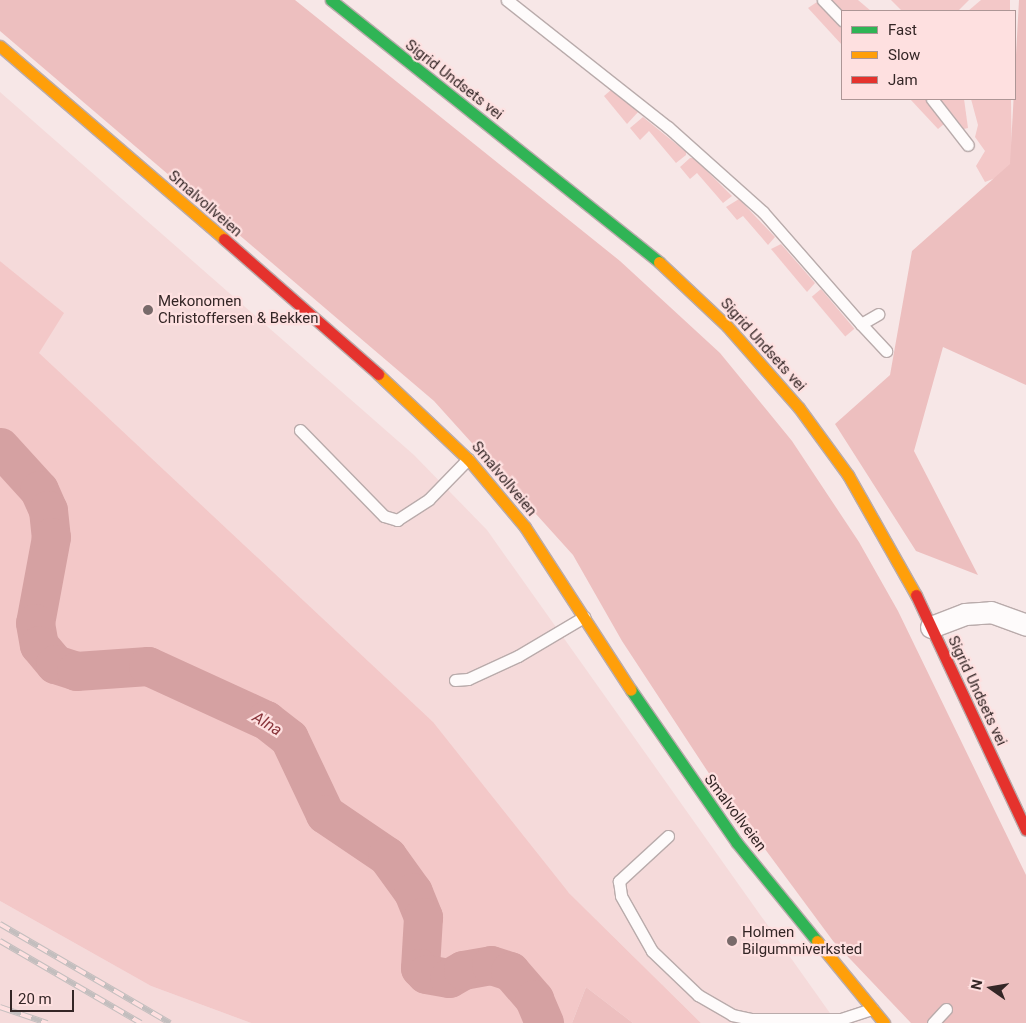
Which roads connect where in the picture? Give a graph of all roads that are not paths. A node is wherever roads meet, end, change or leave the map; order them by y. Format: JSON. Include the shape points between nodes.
{"nodes":[{"id":1,"x":331,"y":0,"type":"edge"},
{"id":2,"x":507,"y":0,"type":"edge"},
{"id":3,"x":823,"y":0,"type":"edge"},
{"id":4,"x":841,"y":19,"type":"edge"},
{"id":5,"x":0,"y":46,"type":"edge"},
{"id":6,"x":933,"y":100,"type":"edge"},
{"id":7,"x":968,"y":145,"type":"dead end"},
{"id":8,"x":878,"y":314,"type":"dead end"},
{"id":9,"x":861,"y":324,"type":"junction"},
{"id":10,"x":886,"y":352,"type":"dead end"},
{"id":11,"x":300,"y":430,"type":"dead end"},
{"id":12,"x":468,"y":459,"type":"junction"},
{"id":13,"x":585,"y":616,"type":"junction"},
{"id":14,"x":1026,"y":625,"type":"edge"},
{"id":15,"x":931,"y":627,"type":"junction"},
{"id":16,"x":455,"y":680,"type":"dead end"},
{"id":17,"x":1026,"y":830,"type":"edge"},
{"id":18,"x":668,"y":836,"type":"dead end"},
{"id":19,"x":872,"y":1009,"type":"junction"},
{"id":20,"x":946,"y":1009,"type":"dead end"},
{"id":21,"x":884,"y":1023,"type":"edge"},
{"id":22,"x":933,"y":1023,"type":"edge"}],
"edges":[{"from":1,"to":15,"type":"street","name":"Sigrid Undsets vei","via":[[642,246],[727,326],[799,408],[848,475],[909,580]]},
{"from":2,"to":9,"type":"lane","via":[[668,127],[763,212]]},
{"from":3,"to":4,"type":"lane"},
{"from":5,"to":12,"type":"street","name":"Smalvollveien","via":[[357,354]]},
{"from":6,"to":7,"type":"lane"},
{"from":8,"to":9,"type":"lane"},
{"from":9,"to":10,"type":"lane"},
{"from":11,"to":12,"type":"lane","via":[[384,516],[397,520],[429,500]]},
{"from":12,"to":13,"type":"street","name":"Smalvollveien","via":[[525,527]]},
{"from":13,"to":16,"type":"lane","via":[[518,656],[468,679]]},
{"from":13,"to":19,"type":"street","name":"Smalvollveien","via":[[649,718],[737,842]]},
{"from":14,"to":15,"type":"street","via":[[991,612],[965,614]]},
{"from":15,"to":17,"type":"street","name":"Sigrid Undsets vei"},
{"from":18,"to":19,"type":"lane","via":[[619,881],[621,896],[652,952],[691,989],[726,1012],[751,1019],[841,1019]]},
{"from":19,"to":21,"type":"street","name":"Smalvollveien"},
{"from":20,"to":22,"type":"lane"}]}
